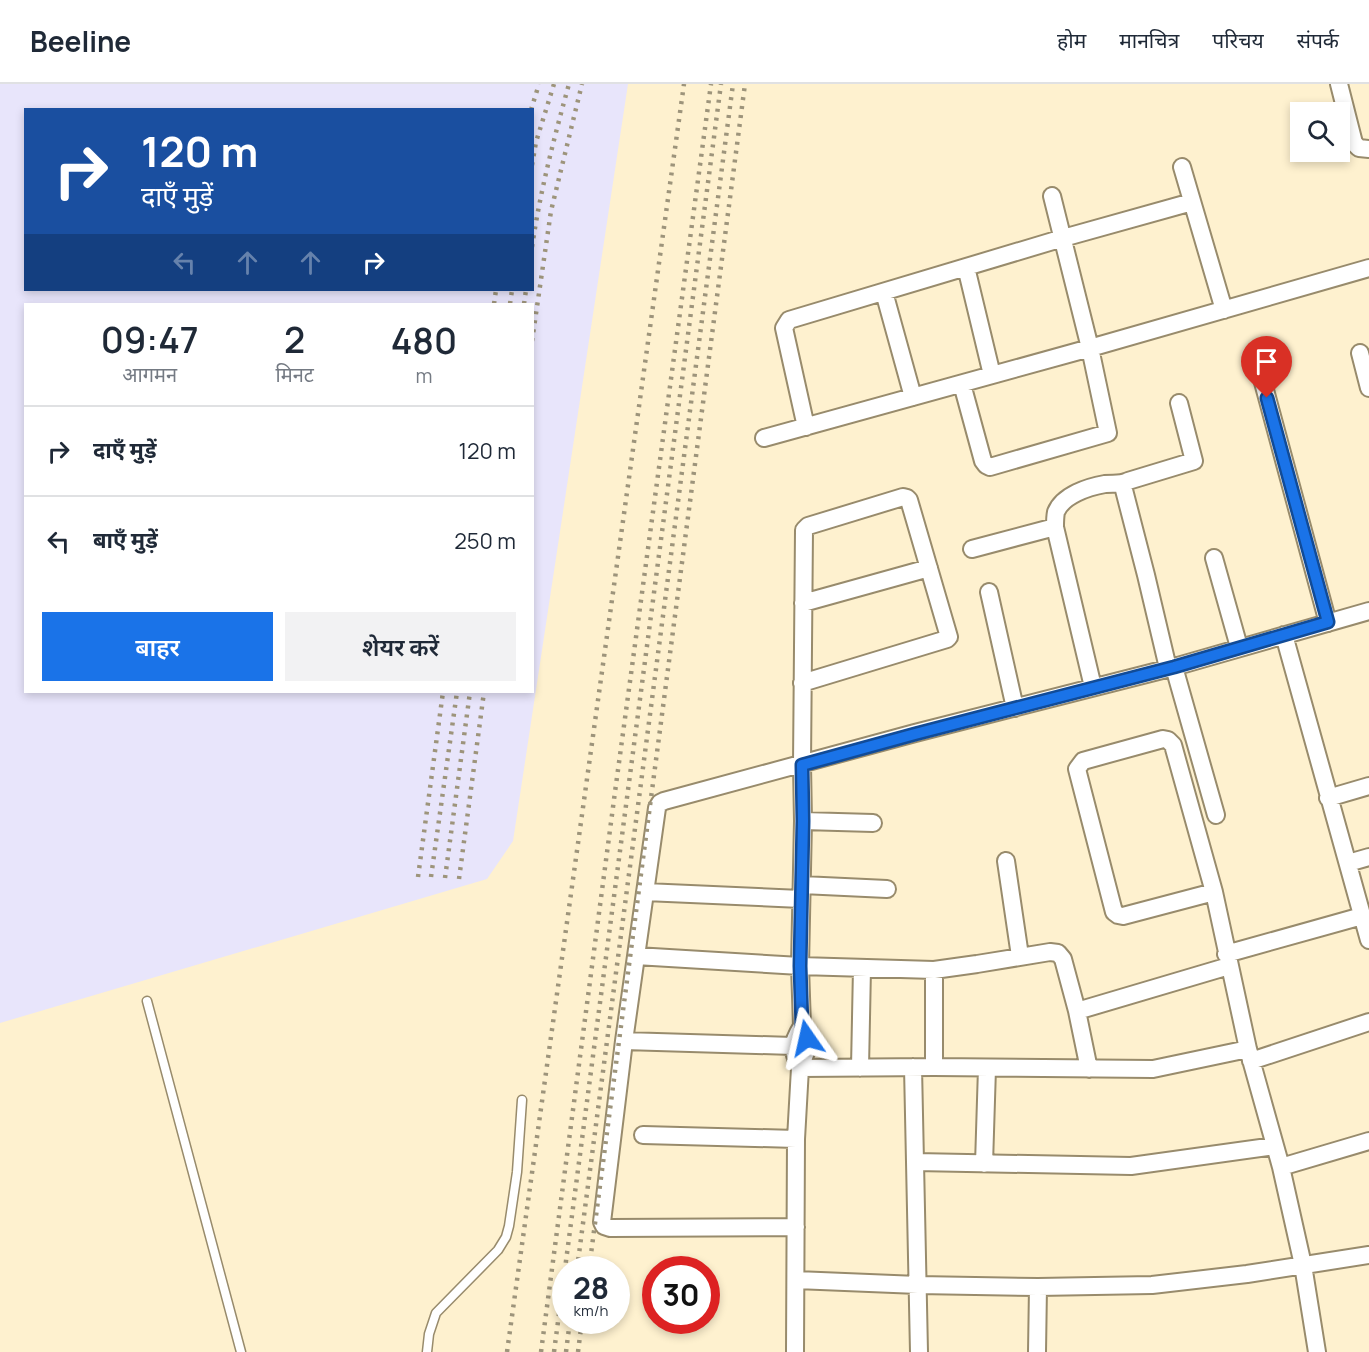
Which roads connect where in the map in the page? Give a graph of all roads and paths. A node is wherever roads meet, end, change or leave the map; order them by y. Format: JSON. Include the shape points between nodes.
{"nodes":[{"id":1,"x":1339,"y":84,"type":"edge"},
{"id":2,"x":1369,"y":149,"type":"edge"},
{"id":3,"x":1182,"y":167,"type":"dead end"},
{"id":4,"x":1052,"y":196,"type":"dead end"},
{"id":5,"x":1192,"y":202,"type":"junction"},
{"id":6,"x":1063,"y":238,"type":"junction"},
{"id":7,"x":966,"y":267,"type":"junction"},
{"id":8,"x":1369,"y":268,"type":"edge"},
{"id":9,"x":884,"y":291,"type":"junction"},
{"id":10,"x":1224,"y":310,"type":"junction"},
{"id":11,"x":1090,"y":348,"type":"junction"},
{"id":12,"x":1360,"y":354,"type":"dead end"},
{"id":13,"x":992,"y":375,"type":"junction"},
{"id":14,"x":1261,"y":375,"type":"dead end"},
{"id":15,"x":962,"y":384,"type":"junction"},
{"id":16,"x":1369,"y":385,"type":"edge"},
{"id":17,"x":913,"y":397,"type":"junction"},
{"id":18,"x":1179,"y":403,"type":"dead end"},
{"id":19,"x":806,"y":427,"type":"junction"},
{"id":20,"x":764,"y":438,"type":"dead end"},
{"id":21,"x":1124,"y":483,"type":"junction"},
{"id":22,"x":1055,"y":527,"type":"junction"},
{"id":23,"x":972,"y":549,"type":"dead end"},
{"id":24,"x":1214,"y":558,"type":"dead end"},
{"id":25,"x":929,"y":568,"type":"junction"},
{"id":26,"x":988,"y":592,"type":"dead end"},
{"id":27,"x":803,"y":603,"type":"junction"},
{"id":28,"x":1369,"y":611,"type":"edge"},
{"id":29,"x":1328,"y":622,"type":"junction"},
{"id":30,"x":1284,"y":635,"type":"junction"},
{"id":31,"x":1239,"y":647,"type":"junction"},
{"id":32,"x":1171,"y":667,"type":"junction"},
{"id":33,"x":802,"y":683,"type":"junction"},
{"id":34,"x":1093,"y":687,"type":"junction"},
{"id":35,"x":1015,"y":708,"type":"junction"},
{"id":36,"x":802,"y":765,"type":"junction"},
{"id":37,"x":1369,"y":786,"type":"edge"},
{"id":38,"x":1328,"y":798,"type":"junction"},
{"id":39,"x":1216,"y":815,"type":"dead end"},
{"id":40,"x":803,"y":821,"type":"junction"},
{"id":41,"x":873,"y":823,"type":"dead end"},
{"id":42,"x":1369,"y":857,"type":"edge"},
{"id":43,"x":1006,"y":861,"type":"dead end"},
{"id":44,"x":1348,"y":863,"type":"junction"},
{"id":45,"x":887,"y":889,"type":"dead end"},
{"id":46,"x":645,"y":892,"type":"junction"},
{"id":47,"x":801,"y":892,"type":"junction"},
{"id":48,"x":1214,"y":892,"type":"junction"},
{"id":49,"x":1363,"y":907,"type":"edge"},
{"id":50,"x":1369,"y":940,"type":"edge"},
{"id":51,"x":636,"y":956,"type":"junction"},
{"id":52,"x":1020,"y":956,"type":"junction"},
{"id":53,"x":1228,"y":960,"type":"junction"},
{"id":54,"x":800,"y":966,"type":"junction"},
{"id":55,"x":862,"y":968,"type":"junction"},
{"id":56,"x":934,"y":970,"type":"junction"},
{"id":57,"x":147,"y":1000,"type":"dead end"},
{"id":58,"x":1077,"y":1011,"type":"junction"},
{"id":59,"x":1369,"y":1022,"type":"edge"},
{"id":60,"x":802,"y":1026,"type":"junction"},
{"id":61,"x":624,"y":1041,"type":"junction"},
{"id":62,"x":793,"y":1046,"type":"junction"},
{"id":63,"x":1250,"y":1055,"type":"junction"},
{"id":64,"x":913,"y":1067,"type":"junction"},
{"id":65,"x":934,"y":1067,"type":"junction"},
{"id":66,"x":800,"y":1068,"type":"junction"},
{"id":67,"x":860,"y":1068,"type":"junction"},
{"id":68,"x":987,"y":1068,"type":"junction"},
{"id":69,"x":1089,"y":1069,"type":"junction"},
{"id":70,"x":522,"y":1101,"type":"dead end"},
{"id":71,"x":643,"y":1135,"type":"dead end"},
{"id":72,"x":796,"y":1138,"type":"junction"},
{"id":73,"x":1369,"y":1141,"type":"edge"},
{"id":74,"x":1275,"y":1146,"type":"junction"},
{"id":75,"x":916,"y":1162,"type":"junction"},
{"id":76,"x":984,"y":1164,"type":"junction"},
{"id":77,"x":1281,"y":1167,"type":"junction"},
{"id":78,"x":796,"y":1227,"type":"junction"},
{"id":79,"x":1369,"y":1255,"type":"edge"},
{"id":80,"x":1303,"y":1265,"type":"junction"},
{"id":81,"x":796,"y":1280,"type":"junction"},
{"id":82,"x":918,"y":1285,"type":"junction"},
{"id":83,"x":1038,"y":1287,"type":"junction"},
{"id":84,"x":242,"y":1352,"type":"edge"},
{"id":85,"x":427,"y":1352,"type":"edge"},
{"id":86,"x":795,"y":1352,"type":"edge"},
{"id":87,"x":919,"y":1352,"type":"edge"},
{"id":88,"x":1037,"y":1352,"type":"edge"},
{"id":89,"x":1317,"y":1352,"type":"edge"}],
"edges":[{"from":1,"to":2,"type":"street","via":[[1354,143]]},
{"from":3,"to":5,"type":"street"},
{"from":4,"to":6,"type":"street"},
{"from":5,"to":6,"type":"street"},
{"from":5,"to":10,"type":"street"},
{"from":6,"to":7,"type":"street"},
{"from":6,"to":11,"type":"street"},
{"from":7,"to":9,"type":"street"},
{"from":7,"to":13,"type":"street"},
{"from":8,"to":10,"type":"street"},
{"from":9,"to":17,"type":"street"},
{"from":9,"to":19,"type":"street","via":[[786,323]]},
{"from":10,"to":11,"type":"street"},
{"from":11,"to":13,"type":"street"},
{"from":11,"to":15,"type":"street","via":[[1108,433],[990,467],[983,461]]},
{"from":12,"to":16,"type":"street"},
{"from":13,"to":15,"type":"street"},
{"from":14,"to":29,"type":"street"},
{"from":15,"to":17,"type":"street"},
{"from":17,"to":19,"type":"street"},
{"from":18,"to":21,"type":"street","via":[[1194,461]]},
{"from":19,"to":20,"type":"street"},
{"from":21,"to":22,"type":"street","via":[[1104,484],[1067,498],[1056,514]]},
{"from":21,"to":32,"type":"street"},
{"from":22,"to":23,"type":"street"},
{"from":22,"to":34,"type":"street"},
{"from":24,"to":31,"type":"street"},
{"from":25,"to":27,"type":"street"},
{"from":25,"to":27,"type":"street","via":[[909,500],[903,497],[805,528]]},
{"from":25,"to":33,"type":"street","via":[[949,633],[947,639]]},
{"from":26,"to":35,"type":"street"},
{"from":27,"to":33,"type":"street"},
{"from":28,"to":29,"type":"street"},
{"from":29,"to":30,"type":"street"},
{"from":30,"to":31,"type":"street"},
{"from":30,"to":38,"type":"street"},
{"from":31,"to":32,"type":"street"},
{"from":32,"to":34,"type":"street"},
{"from":32,"to":39,"type":"street"},
{"from":33,"to":36,"type":"street"},
{"from":34,"to":35,"type":"street"},
{"from":35,"to":36,"type":"street"},
{"from":36,"to":40,"type":"street"},
{"from":36,"to":46,"type":"street","via":[[660,803]]},
{"from":37,"to":38,"type":"street"},
{"from":38,"to":44,"type":"street"},
{"from":40,"to":41,"type":"street"},
{"from":40,"to":47,"type":"street"},
{"from":42,"to":44,"type":"street"},
{"from":43,"to":52,"type":"street"},
{"from":44,"to":49,"type":"street"},
{"from":45,"to":47,"type":"street"},
{"from":46,"to":47,"type":"street"},
{"from":46,"to":51,"type":"street"},
{"from":47,"to":54,"type":"street"},
{"from":48,"to":48,"type":"street","via":[[1123,916],[1114,912],[1079,765],[1168,740],[1173,745]]},
{"from":48,"to":53,"type":"street"},
{"from":49,"to":50,"type":"street"},
{"from":49,"to":53,"type":"street"},
{"from":51,"to":54,"type":"street"},
{"from":51,"to":61,"type":"street"},
{"from":52,"to":56,"type":"street"},
{"from":52,"to":58,"type":"street","via":[[1058,953]]},
{"from":53,"to":58,"type":"street"},
{"from":53,"to":63,"type":"street"},
{"from":54,"to":55,"type":"street"},
{"from":54,"to":60,"type":"street"},
{"from":55,"to":56,"type":"street"},
{"from":55,"to":67,"type":"street"},
{"from":56,"to":65,"type":"street"},
{"from":57,"to":84,"type":"lane"},
{"from":58,"to":69,"type":"street"},
{"from":59,"to":63,"type":"street"},
{"from":60,"to":62,"type":"street"},
{"from":60,"to":66,"type":"street","via":[[807,1045]]},
{"from":61,"to":62,"type":"street"},
{"from":61,"to":78,"type":"street","via":[[604,1226]]},
{"from":62,"to":66,"type":"street"},
{"from":63,"to":69,"type":"street","via":[[1153,1069]]},
{"from":63,"to":74,"type":"street"},
{"from":64,"to":65,"type":"street"},
{"from":64,"to":67,"type":"street"},
{"from":64,"to":75,"type":"street"},
{"from":65,"to":68,"type":"street"},
{"from":66,"to":67,"type":"street"},
{"from":66,"to":72,"type":"street"},
{"from":68,"to":69,"type":"street"},
{"from":68,"to":76,"type":"street"},
{"from":70,"to":85,"type":"lane","via":[[517,1172],[506,1237],[436,1313]]},
{"from":71,"to":72,"type":"street"},
{"from":72,"to":78,"type":"street"},
{"from":73,"to":77,"type":"street"},
{"from":74,"to":76,"type":"street","via":[[1131,1166]]},
{"from":74,"to":77,"type":"street"},
{"from":75,"to":76,"type":"street"},
{"from":75,"to":82,"type":"street"},
{"from":77,"to":80,"type":"street"},
{"from":78,"to":81,"type":"street"},
{"from":79,"to":80,"type":"street"},
{"from":80,"to":83,"type":"street","via":[[1152,1285]]},
{"from":80,"to":89,"type":"street"},
{"from":81,"to":82,"type":"street"},
{"from":81,"to":86,"type":"street"},
{"from":82,"to":83,"type":"street"},
{"from":82,"to":87,"type":"street"},
{"from":83,"to":88,"type":"street"}]}
